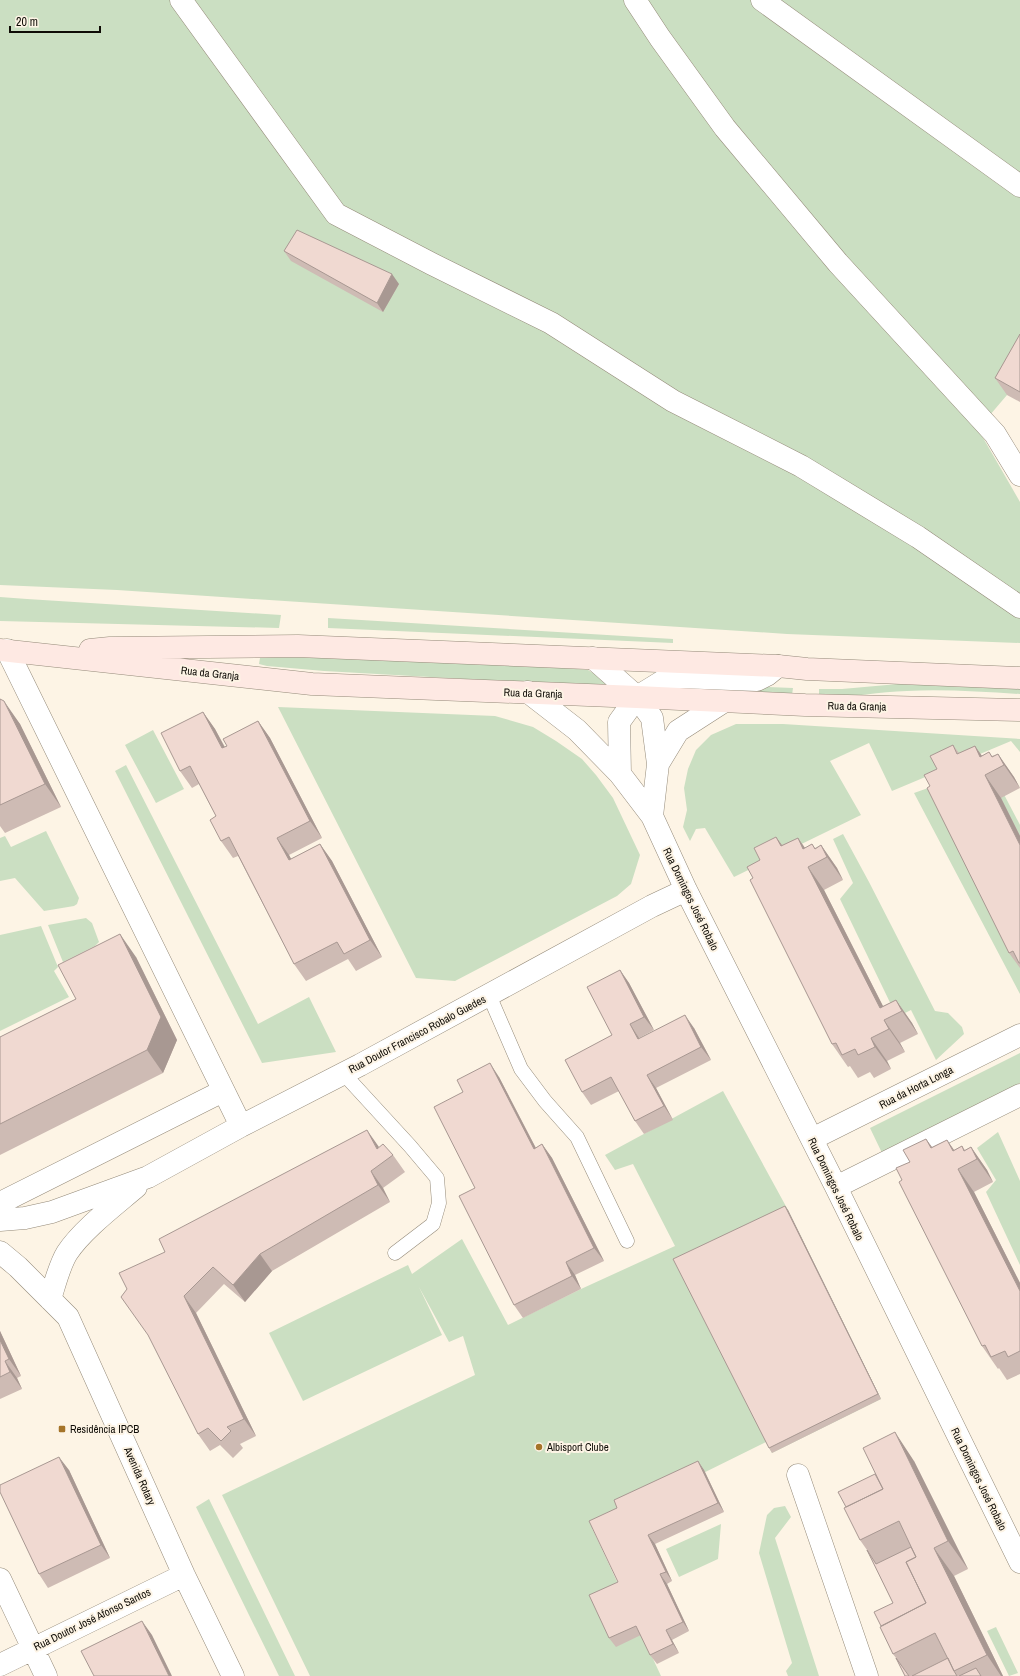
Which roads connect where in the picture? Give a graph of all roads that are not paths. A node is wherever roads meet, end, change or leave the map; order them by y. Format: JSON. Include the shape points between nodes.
{"nodes":[{"id":1,"x":181,"y":0,"type":"edge"},
{"id":2,"x":635,"y":0,"type":"edge"},
{"id":3,"x":762,"y":0,"type":"edge"},
{"id":4,"x":1020,"y":186,"type":"edge"},
{"id":5,"x":1020,"y":475,"type":"edge"},
{"id":6,"x":1020,"y":607,"type":"edge"},
{"id":7,"x":3,"y":650,"type":"edge"},
{"id":8,"x":47,"y":654,"type":"junction"},
{"id":9,"x":594,"y":658,"type":"junction"},
{"id":10,"x":778,"y":666,"type":"junction"},
{"id":11,"x":1020,"y":678,"type":"edge"},
{"id":12,"x":528,"y":692,"type":"junction"},
{"id":13,"x":637,"y":697,"type":"junction"},
{"id":14,"x":723,"y":702,"type":"junction"},
{"id":15,"x":1020,"y":710,"type":"edge"},
{"id":16,"x":658,"y":764,"type":"junction"},
{"id":17,"x":620,"y":774,"type":"junction"},
{"id":18,"x":652,"y":816,"type":"junction"},
{"id":19,"x":686,"y":890,"type":"junction"},
{"id":20,"x":489,"y":995,"type":"junction"},
{"id":21,"x":1020,"y":1035,"type":"edge"},
{"id":22,"x":343,"y":1073,"type":"junction"},
{"id":23,"x":223,"y":1091,"type":"junction"},
{"id":24,"x":1020,"y":1096,"type":"edge"},
{"id":25,"x":240,"y":1126,"type":"junction"},
{"id":26,"x":812,"y":1139,"type":"junction"},
{"id":27,"x":148,"y":1177,"type":"junction"},
{"id":28,"x":836,"y":1187,"type":"junction"},
{"id":29,"x":0,"y":1203,"type":"edge"},
{"id":30,"x":0,"y":1220,"type":"edge"},
{"id":31,"x":627,"y":1241,"type":"dead end"},
{"id":32,"x":0,"y":1252,"type":"edge"},
{"id":33,"x":395,"y":1253,"type":"dead end"},
{"id":34,"x":9,"y":1265,"type":"edge"},
{"id":35,"x":50,"y":1299,"type":"junction"},
{"id":36,"x":798,"y":1475,"type":"dead end"},
{"id":37,"x":1020,"y":1562,"type":"edge"},
{"id":38,"x":184,"y":1575,"type":"junction"},
{"id":39,"x":0,"y":1579,"type":"edge"},
{"id":40,"x":33,"y":1648,"type":"junction"},
{"id":41,"x":0,"y":1665,"type":"edge"},
{"id":42,"x":46,"y":1676,"type":"edge"},
{"id":43,"x":233,"y":1676,"type":"edge"},
{"id":44,"x":867,"y":1676,"type":"edge"}],
"edges":[{"from":1,"to":6,"type":"street","via":[[336,214],[551,323],[673,401],[801,466],[918,537]]},
{"from":2,"to":5,"type":"street","via":[[725,128],[838,263],[995,434]]},
{"from":3,"to":4,"type":"street"},
{"from":7,"to":8,"type":"main road","name":"Rua da Granja"},
{"from":7,"to":23,"type":"street"},
{"from":8,"to":9,"type":"main road","name":"Rua da Granja","via":[[110,648],[298,646]]},
{"from":8,"to":12,"type":"main road","name":"Rua da Granja","via":[[312,684]]},
{"from":9,"to":10,"type":"main road","name":"Rua da Granja"},
{"from":9,"to":13,"type":"street"},
{"from":10,"to":11,"type":"main road","name":"Rua da Granja"},
{"from":10,"to":13,"type":"street","via":[[757,680],[668,678]]},
{"from":12,"to":13,"type":"main road","name":"Rua da Granja"},
{"from":12,"to":17,"type":"street","name":"Rua Domingos José Robalo","via":[[577,730]]},
{"from":13,"to":14,"type":"main road","name":"Rua da Granja"},
{"from":13,"to":16,"type":"street","via":[[652,718]]},
{"from":13,"to":17,"type":"street","via":[[619,722]]},
{"from":14,"to":15,"type":"main road","name":"Rua da Granja"},
{"from":14,"to":16,"type":"street","via":[[678,731]]},
{"from":16,"to":18,"type":"street"},
{"from":17,"to":18,"type":"street","name":"Rua Domingos José Robalo"},
{"from":18,"to":19,"type":"street","name":"Rua Domingos José Robalo"},
{"from":19,"to":20,"type":"street","name":"Rua Doutor Francisco Robalo Guedes"},
{"from":19,"to":26,"type":"street","name":"Rua Domingos José Robalo"},
{"from":20,"to":22,"type":"street","name":"Rua Doutor Francisco Robalo Guedes"},
{"from":20,"to":31,"type":"lane","via":[[521,1068],[545,1101],[577,1137]]},
{"from":21,"to":26,"type":"street","name":"Rua da Horta Longa"},
{"from":22,"to":25,"type":"street","name":"Rua Doutor Francisco Robalo Guedes"},
{"from":22,"to":33,"type":"lane","via":[[437,1178],[439,1204],[433,1224]]},
{"from":23,"to":25,"type":"street"},
{"from":23,"to":29,"type":"street"},
{"from":24,"to":28,"type":"street"},
{"from":25,"to":27,"type":"street","name":"Rua Doutor Francisco Robalo Guedes"},
{"from":26,"to":28,"type":"street","name":"Rua Domingos José Robalo"},
{"from":27,"to":30,"type":"street","name":"Rua Doutor Francisco Robalo Guedes","via":[[52,1212]]},
{"from":27,"to":35,"type":"street","name":"Rua Doutor Francisco Robalo Guedes","via":[[88,1230],[68,1252]]},
{"from":28,"to":37,"type":"street","name":"Rua Domingos José Robalo"},
{"from":32,"to":34,"type":"street","name":"Avenida Rotary"},
{"from":34,"to":35,"type":"street","name":"Avenida Rotary"},
{"from":35,"to":38,"type":"street","name":"Avenida Rotary","via":[[68,1317]]},
{"from":36,"to":44,"type":"street"},
{"from":38,"to":40,"type":"street","name":"Rua Doutor José Afonso Santos"},
{"from":38,"to":43,"type":"street","name":"Avenida Rotary"},
{"from":39,"to":40,"type":"street"},
{"from":40,"to":41,"type":"street","name":"Rua Doutor José Afonso Santos"},
{"from":40,"to":42,"type":"street"}]}
